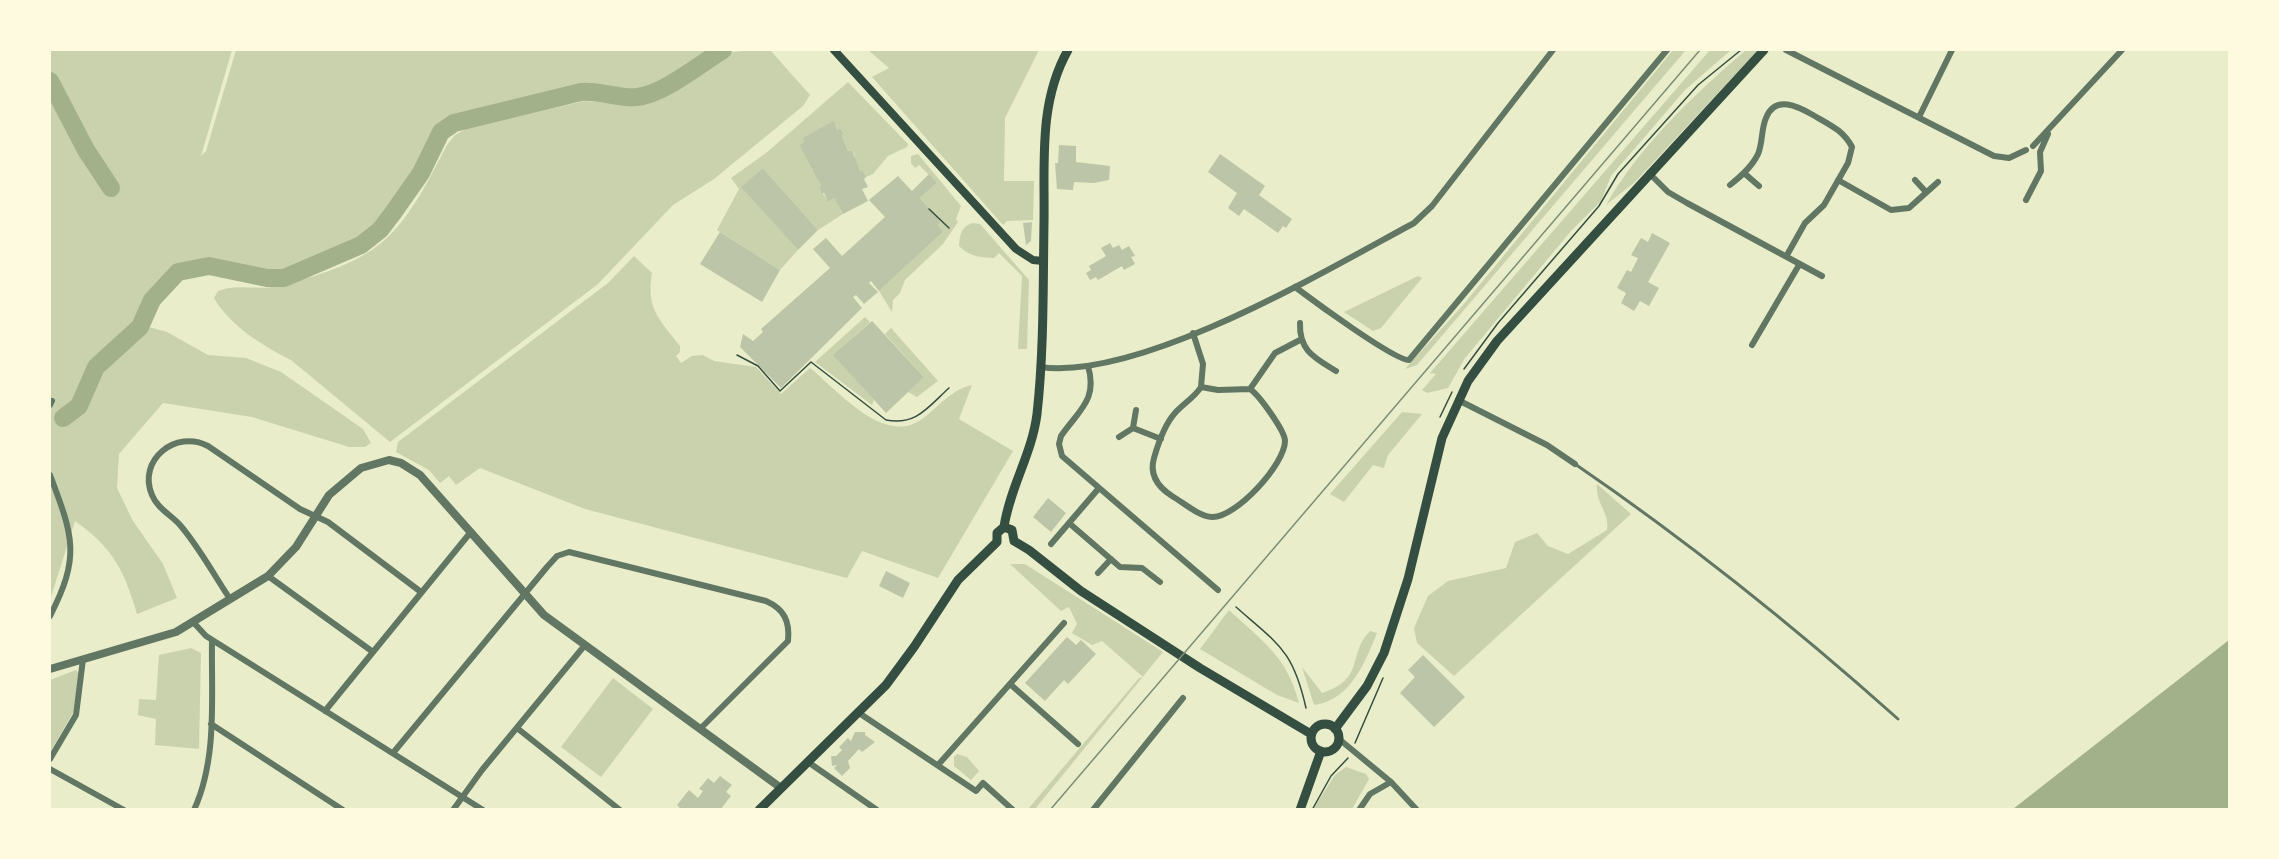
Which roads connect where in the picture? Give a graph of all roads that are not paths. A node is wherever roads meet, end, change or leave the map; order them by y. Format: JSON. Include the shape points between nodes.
{"nodes":[{"id":1,"x":834,"y":50,"type":"edge"},
{"id":2,"x":1068,"y":50,"type":"edge"},
{"id":3,"x":1553,"y":50,"type":"edge"},
{"id":4,"x":1667,"y":50,"type":"edge"},
{"id":5,"x":1764,"y":50,"type":"edge"},
{"id":6,"x":1786,"y":50,"type":"edge"},
{"id":7,"x":1953,"y":50,"type":"edge"},
{"id":8,"x":2122,"y":50,"type":"edge"},
{"id":9,"x":1919,"y":117,"type":"junction"},
{"id":10,"x":2049,"y":131,"type":"junction"},
{"id":11,"x":2033,"y":146,"type":"dead end"},
{"id":12,"x":2026,"y":150,"type":"dead end"},
{"id":13,"x":1649,"y":173,"type":"junction"},
{"id":14,"x":1744,"y":173,"type":"junction"},
{"id":15,"x":1838,"y":180,"type":"junction"},
{"id":16,"x":1915,"y":180,"type":"dead end"},
{"id":17,"x":1938,"y":182,"type":"dead end"},
{"id":18,"x":1730,"y":185,"type":"dead end"},
{"id":19,"x":1759,"y":186,"type":"dead end"},
{"id":20,"x":1926,"y":192,"type":"junction"},
{"id":21,"x":2026,"y":200,"type":"dead end"},
{"id":22,"x":1787,"y":255,"type":"junction"},
{"id":23,"x":1043,"y":261,"type":"junction"},
{"id":24,"x":1798,"y":265,"type":"junction"},
{"id":25,"x":1822,"y":276,"type":"dead end"},
{"id":26,"x":1295,"y":286,"type":"junction"},
{"id":27,"x":1300,"y":323,"type":"dead end"},
{"id":28,"x":1193,"y":333,"type":"junction"},
{"id":29,"x":1300,"y":340,"type":"junction"},
{"id":30,"x":1752,"y":345,"type":"dead end"},
{"id":31,"x":1088,"y":366,"type":"junction"},
{"id":32,"x":1040,"y":367,"type":"junction"},
{"id":33,"x":1336,"y":371,"type":"dead end"},
{"id":34,"x":1200,"y":387,"type":"junction"},
{"id":35,"x":1250,"y":389,"type":"junction"},
{"id":36,"x":1458,"y":400,"type":"junction"},
{"id":37,"x":1136,"y":410,"type":"dead end"},
{"id":38,"x":1133,"y":428,"type":"junction"},
{"id":39,"x":1119,"y":437,"type":"dead end"},
{"id":40,"x":1161,"y":439,"type":"junction"},
{"id":41,"x":1575,"y":464,"type":"joint"},
{"id":42,"x":50,"y":475,"type":"edge"},
{"id":43,"x":1099,"y":488,"type":"junction"},
{"id":44,"x":314,"y":516,"type":"junction"},
{"id":45,"x":1069,"y":523,"type":"junction"},
{"id":46,"x":1004,"y":527,"type":"junction"},
{"id":47,"x":470,"y":533,"type":"junction"},
{"id":48,"x":997,"y":542,"type":"junction"},
{"id":49,"x":1014,"y":542,"type":"junction"},
{"id":50,"x":1051,"y":544,"type":"dead end"},
{"id":51,"x":1111,"y":559,"type":"junction"},
{"id":52,"x":1098,"y":573,"type":"dead end"},
{"id":53,"x":268,"y":576,"type":"junction"},
{"id":54,"x":1160,"y":582,"type":"dead end"},
{"id":55,"x":1218,"y":590,"type":"dead end"},
{"id":56,"x":422,"y":592,"type":"junction"},
{"id":57,"x":524,"y":595,"type":"junction"},
{"id":58,"x":230,"y":599,"type":"junction"},
{"id":59,"x":50,"y":616,"type":"edge"},
{"id":60,"x":194,"y":623,"type":"junction"},
{"id":61,"x":1064,"y":623,"type":"dead end"},
{"id":62,"x":212,"y":640,"type":"junction"},
{"id":63,"x":585,"y":645,"type":"junction"},
{"id":64,"x":373,"y":652,"type":"junction"},
{"id":65,"x":83,"y":659,"type":"junction"},
{"id":66,"x":50,"y":669,"type":"edge"},
{"id":67,"x":1010,"y":684,"type":"junction"},
{"id":68,"x":1183,"y":698,"type":"dead end"},
{"id":69,"x":325,"y":711,"type":"junction"},
{"id":70,"x":859,"y":713,"type":"junction"},
{"id":71,"x":1898,"y":719,"type":"dead end"},
{"id":72,"x":211,"y":724,"type":"junction"},
{"id":73,"x":517,"y":728,"type":"junction"},
{"id":74,"x":700,"y":729,"type":"junction"},
{"id":75,"x":1335,"y":729,"type":"junction"},
{"id":76,"x":1311,"y":735,"type":"junction"},
{"id":77,"x":1339,"y":740,"type":"junction"},
{"id":78,"x":1078,"y":744,"type":"dead end"},
{"id":79,"x":1321,"y":751,"type":"junction"},
{"id":80,"x":393,"y":753,"type":"junction"},
{"id":81,"x":50,"y":759,"type":"edge"},
{"id":82,"x":808,"y":762,"type":"junction"},
{"id":83,"x":938,"y":765,"type":"junction"},
{"id":84,"x":50,"y":769,"type":"edge"},
{"id":85,"x":1391,"y":782,"type":"junction"},
{"id":86,"x":781,"y":788,"type":"junction"},
{"id":87,"x":462,"y":796,"type":"junction"},
{"id":88,"x":195,"y":808,"type":"edge"},
{"id":89,"x":1014,"y":809,"type":"edge"},
{"id":90,"x":124,"y":810,"type":"edge"},
{"id":91,"x":203,"y":810,"type":"edge"},
{"id":92,"x":343,"y":810,"type":"edge"},
{"id":93,"x":453,"y":810,"type":"edge"},
{"id":94,"x":483,"y":810,"type":"edge"},
{"id":95,"x":620,"y":810,"type":"edge"},
{"id":96,"x":759,"y":810,"type":"edge"},
{"id":97,"x":877,"y":810,"type":"edge"},
{"id":98,"x":1093,"y":810,"type":"edge"},
{"id":99,"x":1300,"y":810,"type":"edge"},
{"id":100,"x":1359,"y":810,"type":"edge"},
{"id":101,"x":1417,"y":810,"type":"edge"}],
"edges":[{"from":1,"to":23,"type":"main road","via":[[1016,249],[1033,260]]},
{"from":2,"to":23,"type":"main road","via":[[1056,76],[1047,114]]},
{"from":3,"to":26,"type":"street","via":[[1426,214]]},
{"from":4,"to":26,"type":"street","via":[[1409,360],[1374,342]]},
{"from":5,"to":13,"type":"main road"},
{"from":6,"to":9,"type":"street"},
{"from":7,"to":9,"type":"street"},
{"from":8,"to":10,"type":"street"},
{"from":9,"to":12,"type":"street","via":[[1994,156],[2009,158]]},
{"from":10,"to":11,"type":"street"},
{"from":10,"to":21,"type":"street","via":[[2040,152],[2041,171]]},
{"from":13,"to":22,"type":"street","via":[[1687,204]]},
{"from":13,"to":36,"type":"main road","via":[[1497,341]]},
{"from":14,"to":15,"type":"street","via":[[1757,156],[1765,118],[1782,104],[1794,104],[1845,134],[1852,147]]},
{"from":14,"to":18,"type":"street"},
{"from":14,"to":19,"type":"street"},
{"from":15,"to":20,"type":"street","via":[[1891,210],[1909,208]]},
{"from":15,"to":22,"type":"street","via":[[1824,205],[1805,223]]},
{"from":16,"to":20,"type":"street"},
{"from":17,"to":20,"type":"street"},
{"from":22,"to":24,"type":"street"},
{"from":23,"to":32,"type":"main road"},
{"from":24,"to":25,"type":"street"},
{"from":24,"to":30,"type":"street"},
{"from":26,"to":28,"type":"street"},
{"from":27,"to":29,"type":"street"},
{"from":28,"to":31,"type":"street"},
{"from":28,"to":34,"type":"street","via":[[1203,364]]},
{"from":29,"to":33,"type":"street","via":[[1311,356]]},
{"from":29,"to":35,"type":"street","via":[[1275,353]]},
{"from":31,"to":32,"type":"street"},
{"from":31,"to":43,"type":"street","via":[[1091,393],[1061,436],[1059,449],[1065,460]]},
{"from":32,"to":46,"type":"main road","via":[[1033,438],[1008,498]]},
{"from":34,"to":35,"type":"street"},
{"from":34,"to":40,"type":"street","via":[[1173,415]]},
{"from":35,"to":40,"type":"street","via":[[1282,429],[1285,447],[1261,483],[1226,513],[1204,515],[1161,488],[1152,466]]},
{"from":36,"to":41,"type":"street","via":[[1547,445]]},
{"from":36,"to":75,"type":"main road","via":[[1434,463],[1410,570],[1384,653],[1367,686]]},
{"from":37,"to":38,"type":"street"},
{"from":38,"to":39,"type":"street"},
{"from":38,"to":40,"type":"street"},
{"from":41,"to":71,"type":"lane","via":[[1665,526],[1812,643]]},
{"from":42,"to":59,"type":"street","via":[[65,514],[72,555],[68,577]]},
{"from":43,"to":45,"type":"street"},
{"from":43,"to":55,"type":"street"},
{"from":44,"to":47,"type":"street","via":[[329,495],[354,473],[388,460],[420,475]]},
{"from":44,"to":53,"type":"street","via":[[296,547]]},
{"from":44,"to":56,"type":"street","via":[[328,522]]},
{"from":44,"to":58,"type":"street","via":[[203,443],[186,440],[161,451],[149,473],[153,499],[181,526]]},
{"from":45,"to":50,"type":"street"},
{"from":45,"to":51,"type":"street"},
{"from":46,"to":48,"type":"main road","via":[[997,533]]},
{"from":46,"to":49,"type":"main road","via":[[1012,530]]},
{"from":47,"to":56,"type":"street"},
{"from":47,"to":57,"type":"street"},
{"from":48,"to":49,"type":"main road","via":[[1007,546]]},
{"from":48,"to":70,"type":"main road","via":[[958,580],[901,667]]},
{"from":49,"to":76,"type":"main road","via":[[1200,668]]},
{"from":51,"to":52,"type":"street"},
{"from":51,"to":54,"type":"street","via":[[1120,567],[1142,568]]},
{"from":53,"to":58,"type":"street"},
{"from":53,"to":64,"type":"street"},
{"from":56,"to":64,"type":"street"},
{"from":57,"to":63,"type":"street"},
{"from":57,"to":74,"type":"street","via":[[557,556],[569,552],[776,605],[788,622],[788,641]]},
{"from":57,"to":80,"type":"street"},
{"from":58,"to":60,"type":"street"},
{"from":60,"to":62,"type":"street"},
{"from":60,"to":65,"type":"street","via":[[165,636]]},
{"from":61,"to":67,"type":"street"},
{"from":62,"to":69,"type":"street"},
{"from":62,"to":72,"type":"street"},
{"from":63,"to":73,"type":"street"},
{"from":63,"to":74,"type":"street"},
{"from":64,"to":69,"type":"street"},
{"from":65,"to":66,"type":"street"},
{"from":65,"to":81,"type":"street","via":[[76,715]]},
{"from":67,"to":78,"type":"street"},
{"from":67,"to":83,"type":"street"},
{"from":68,"to":98,"type":"street"},
{"from":69,"to":80,"type":"street"},
{"from":70,"to":82,"type":"main road"},
{"from":70,"to":83,"type":"street"},
{"from":72,"to":88,"type":"street","via":[[206,774]]},
{"from":72,"to":92,"type":"street"},
{"from":73,"to":87,"type":"street"},
{"from":73,"to":95,"type":"street"},
{"from":74,"to":86,"type":"street"},
{"from":75,"to":76,"type":"main road","via":[[1328,724],[1320,725]]},
{"from":75,"to":77,"type":"main road"},
{"from":76,"to":79,"type":"main road","via":[[1312,743]]},
{"from":77,"to":79,"type":"main road","via":[[1335,748]]},
{"from":77,"to":85,"type":"street"},
{"from":79,"to":99,"type":"main road"},
{"from":80,"to":87,"type":"street"},
{"from":82,"to":86,"type":"main road"},
{"from":82,"to":97,"type":"street"},
{"from":83,"to":89,"type":"street","via":[[976,791],[982,783]]},
{"from":84,"to":90,"type":"street"},
{"from":85,"to":100,"type":"street","via":[[1370,794]]},
{"from":85,"to":101,"type":"street"},
{"from":86,"to":96,"type":"main road"},
{"from":87,"to":93,"type":"street"},
{"from":87,"to":94,"type":"street"},
{"from":88,"to":91,"type":"street"}]}
